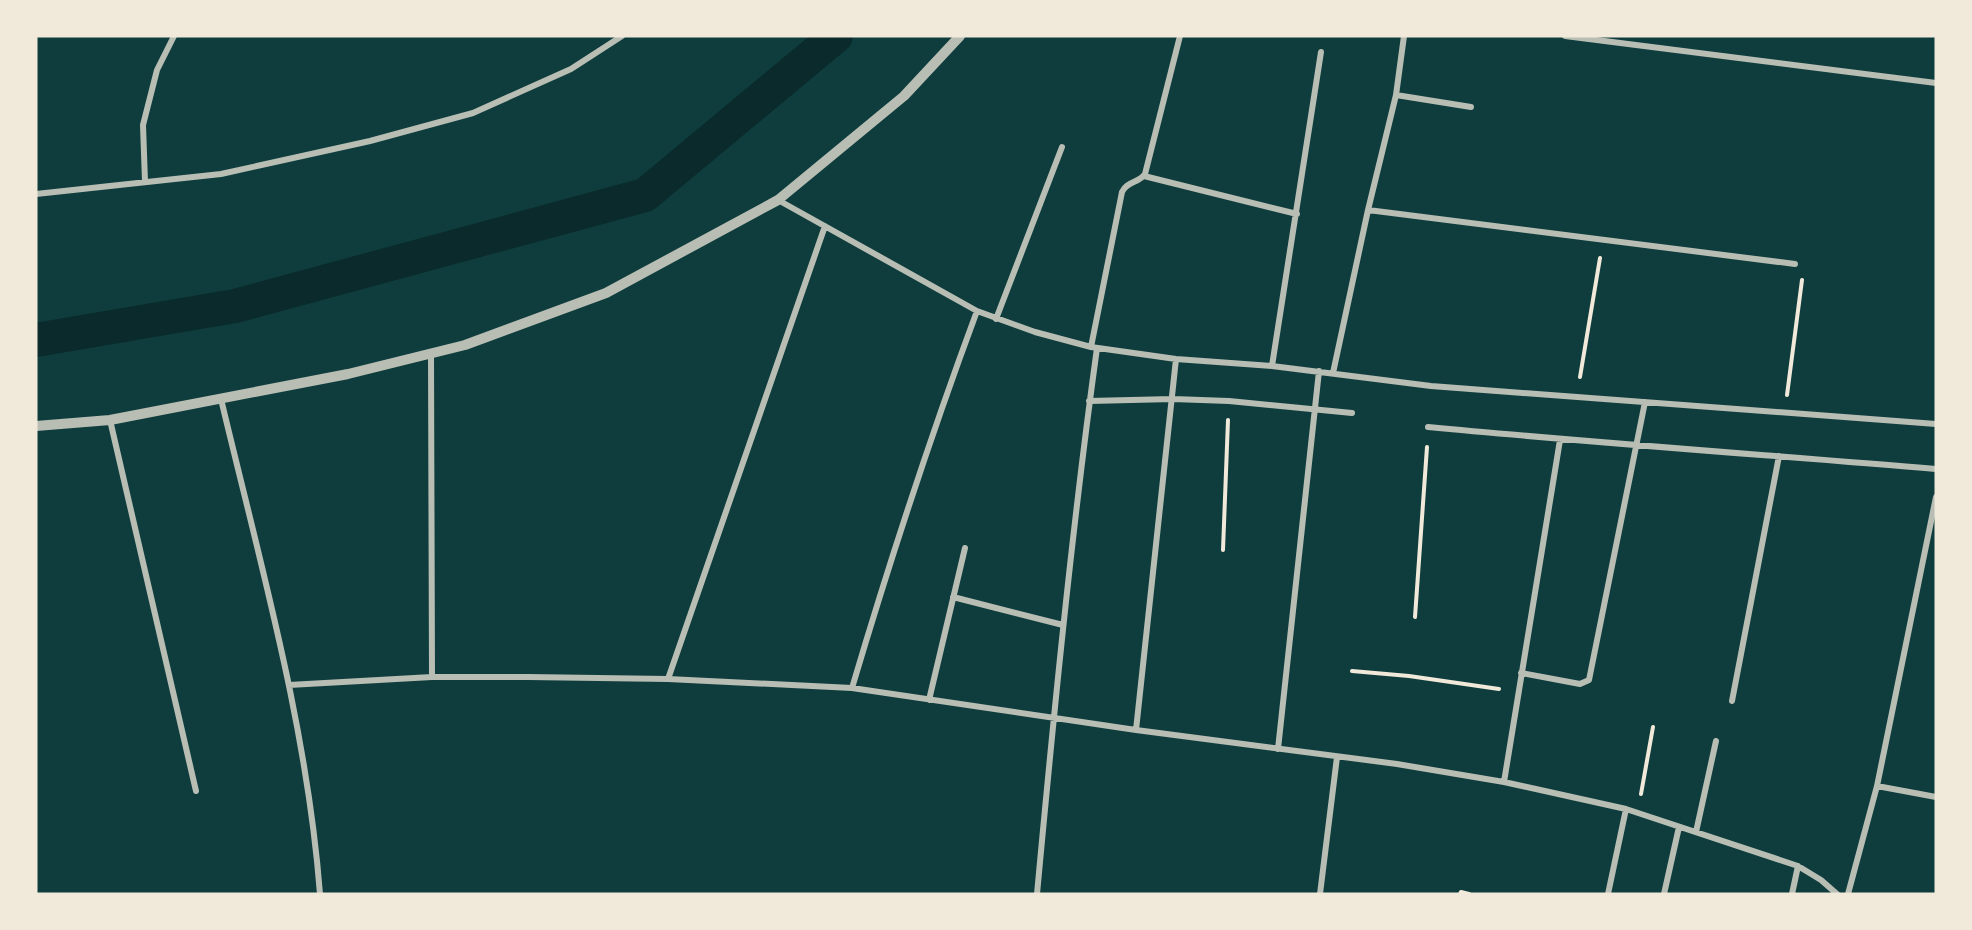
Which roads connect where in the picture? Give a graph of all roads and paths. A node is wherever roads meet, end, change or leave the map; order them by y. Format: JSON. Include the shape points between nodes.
{"nodes":[{"id":1,"x":174,"y":36,"type":"edge"},
{"id":2,"x":622,"y":36,"type":"edge"},
{"id":3,"x":960,"y":36,"type":"edge"},
{"id":4,"x":1180,"y":36,"type":"edge"},
{"id":5,"x":1404,"y":36,"type":"edge"},
{"id":6,"x":1565,"y":36,"type":"edge"},
{"id":7,"x":1321,"y":52,"type":"dead end"},
{"id":8,"x":1936,"y":83,"type":"edge"},
{"id":9,"x":1396,"y":95,"type":"junction"},
{"id":10,"x":1471,"y":107,"type":"dead end"},
{"id":11,"x":1062,"y":147,"type":"dead end"},
{"id":12,"x":1144,"y":176,"type":"junction"},
{"id":13,"x":145,"y":182,"type":"junction"},
{"id":14,"x":36,"y":194,"type":"edge"},
{"id":15,"x":777,"y":200,"type":"junction"},
{"id":16,"x":1368,"y":210,"type":"junction"},
{"id":17,"x":1297,"y":214,"type":"junction"},
{"id":18,"x":825,"y":226,"type":"junction"},
{"id":19,"x":1603,"y":240,"type":"junction"},
{"id":20,"x":1795,"y":264,"type":"joint"},
{"id":21,"x":977,"y":311,"type":"junction"},
{"id":22,"x":996,"y":319,"type":"junction"},
{"id":23,"x":1094,"y":347,"type":"junction"},
{"id":24,"x":431,"y":354,"type":"junction"},
{"id":25,"x":1176,"y":359,"type":"junction"},
{"id":26,"x":1272,"y":366,"type":"junction"},
{"id":27,"x":1319,"y":371,"type":"junction"},
{"id":28,"x":1333,"y":373,"type":"junction"},
{"id":29,"x":1577,"y":396,"type":"junction"},
{"id":30,"x":221,"y":399,"type":"junction"},
{"id":31,"x":1173,"y":399,"type":"junction"},
{"id":32,"x":1089,"y":401,"type":"junction"},
{"id":33,"x":1229,"y":401,"type":"junction"},
{"id":34,"x":1645,"y":402,"type":"junction"},
{"id":35,"x":1315,"y":410,"type":"junction"},
{"id":36,"x":1353,"y":413,"type":"dead end"},
{"id":37,"x":1784,"y":413,"type":"junction"},
{"id":38,"x":110,"y":420,"type":"junction"},
{"id":39,"x":1936,"y":424,"type":"edge"},
{"id":40,"x":36,"y":426,"type":"edge"},
{"id":41,"x":1428,"y":427,"type":"joint"},
{"id":42,"x":1560,"y":440,"type":"junction"},
{"id":43,"x":1638,"y":444,"type":"junction"},
{"id":44,"x":1779,"y":456,"type":"junction"},
{"id":45,"x":1936,"y":470,"type":"edge"},
{"id":46,"x":1936,"y":497,"type":"edge"},
{"id":47,"x":965,"y":549,"type":"dead end"},
{"id":48,"x":1223,"y":550,"type":"dead end"},
{"id":49,"x":953,"y":597,"type":"junction"},
{"id":50,"x":1415,"y":617,"type":"dead end"},
{"id":51,"x":1063,"y":625,"type":"junction"},
{"id":52,"x":1352,"y":671,"type":"dead end"},
{"id":53,"x":1521,"y":673,"type":"junction"},
{"id":54,"x":432,"y":677,"type":"junction"},
{"id":55,"x":668,"y":679,"type":"junction"},
{"id":56,"x":289,"y":685,"type":"junction"},
{"id":57,"x":852,"y":688,"type":"junction"},
{"id":58,"x":1518,"y":692,"type":"junction"},
{"id":59,"x":929,"y":700,"type":"junction"},
{"id":60,"x":1732,"y":701,"type":"dead end"},
{"id":61,"x":1053,"y":718,"type":"junction"},
{"id":62,"x":1653,"y":727,"type":"dead end"},
{"id":63,"x":1136,"y":730,"type":"junction"},
{"id":64,"x":1716,"y":741,"type":"dead end"},
{"id":65,"x":1278,"y":749,"type":"junction"},
{"id":66,"x":1337,"y":757,"type":"junction"},
{"id":67,"x":1504,"y":782,"type":"junction"},
{"id":68,"x":1877,"y":786,"type":"junction"},
{"id":69,"x":196,"y":791,"type":"dead end"},
{"id":70,"x":1936,"y":797,"type":"edge"},
{"id":71,"x":1626,"y":809,"type":"junction"},
{"id":72,"x":1637,"y":813,"type":"junction"},
{"id":73,"x":1679,"y":827,"type":"junction"},
{"id":74,"x":1696,"y":832,"type":"junction"},
{"id":75,"x":1798,"y":866,"type":"junction"},
{"id":76,"x":320,"y":894,"type":"edge"},
{"id":77,"x":1037,"y":894,"type":"edge"},
{"id":78,"x":1320,"y":894,"type":"edge"},
{"id":79,"x":1460,"y":894,"type":"edge"},
{"id":80,"x":1469,"y":894,"type":"edge"},
{"id":81,"x":1608,"y":894,"type":"edge"},
{"id":82,"x":1664,"y":894,"type":"edge"},
{"id":83,"x":1792,"y":894,"type":"edge"},
{"id":84,"x":1837,"y":894,"type":"edge"},
{"id":85,"x":1848,"y":894,"type":"edge"}],
"edges":[{"from":1,"to":13,"type":"street","via":[[157,70],[143,125]]},
{"from":2,"to":13,"type":"street","via":[[571,69],[473,113],[370,141],[233,171]]},
{"from":3,"to":15,"type":"street","via":[[904,96]]},
{"from":4,"to":12,"type":"street"},
{"from":5,"to":9,"type":"street"},
{"from":6,"to":8,"type":"street"},
{"from":7,"to":17,"type":"street"},
{"from":9,"to":10,"type":"street"},
{"from":9,"to":16,"type":"street"},
{"from":11,"to":22,"type":"street"},
{"from":12,"to":17,"type":"street"},
{"from":12,"to":23,"type":"street","via":[[1122,192]]},
{"from":13,"to":14,"type":"street"},
{"from":15,"to":18,"type":"street"},
{"from":15,"to":24,"type":"street","via":[[606,293]]},
{"from":16,"to":19,"type":"street"},
{"from":16,"to":28,"type":"street"},
{"from":17,"to":26,"type":"street"},
{"from":18,"to":21,"type":"street"},
{"from":18,"to":55,"type":"street"},
{"from":19,"to":20,"type":"street"},
{"from":19,"to":29,"type":"path"},
{"from":20,"to":37,"type":"path","via":[[1803,277]]},
{"from":21,"to":22,"type":"street"},
{"from":21,"to":57,"type":"street","via":[[931,435]]},
{"from":22,"to":23,"type":"street"},
{"from":23,"to":25,"type":"street"},
{"from":23,"to":32,"type":"street"},
{"from":24,"to":30,"type":"street"},
{"from":24,"to":54,"type":"street"},
{"from":25,"to":26,"type":"street"},
{"from":25,"to":31,"type":"street"},
{"from":26,"to":27,"type":"street"},
{"from":27,"to":28,"type":"street"},
{"from":27,"to":35,"type":"street"},
{"from":28,"to":29,"type":"street","via":[[1431,386]]},
{"from":29,"to":34,"type":"street"},
{"from":30,"to":38,"type":"street"},
{"from":30,"to":56,"type":"street"},
{"from":31,"to":32,"type":"street"},
{"from":31,"to":33,"type":"street"},
{"from":31,"to":63,"type":"street"},
{"from":32,"to":51,"type":"street"},
{"from":33,"to":35,"type":"street"},
{"from":33,"to":48,"type":"path"},
{"from":34,"to":37,"type":"street"},
{"from":34,"to":43,"type":"street"},
{"from":35,"to":36,"type":"street"},
{"from":35,"to":65,"type":"street"},
{"from":37,"to":39,"type":"street"},
{"from":38,"to":40,"type":"street"},
{"from":38,"to":69,"type":"street"},
{"from":41,"to":42,"type":"street"},
{"from":41,"to":50,"type":"path"},
{"from":42,"to":43,"type":"street"},
{"from":42,"to":53,"type":"street"},
{"from":43,"to":44,"type":"street"},
{"from":43,"to":53,"type":"street","via":[[1590,677],[1580,684]]},
{"from":44,"to":45,"type":"street"},
{"from":44,"to":60,"type":"street"},
{"from":46,"to":68,"type":"street"},
{"from":47,"to":49,"type":"street"},
{"from":49,"to":51,"type":"street"},
{"from":49,"to":59,"type":"street"},
{"from":51,"to":61,"type":"street"},
{"from":52,"to":58,"type":"path"},
{"from":53,"to":58,"type":"street"},
{"from":54,"to":55,"type":"street"},
{"from":54,"to":56,"type":"street"},
{"from":55,"to":57,"type":"street"},
{"from":56,"to":76,"type":"street","via":[[306,772]]},
{"from":57,"to":59,"type":"street"},
{"from":58,"to":67,"type":"street"},
{"from":59,"to":61,"type":"street"},
{"from":61,"to":63,"type":"street"},
{"from":61,"to":77,"type":"street"},
{"from":62,"to":72,"type":"path"},
{"from":63,"to":65,"type":"street"},
{"from":64,"to":74,"type":"street"},
{"from":65,"to":66,"type":"street"},
{"from":66,"to":67,"type":"street"},
{"from":66,"to":78,"type":"street"},
{"from":67,"to":71,"type":"street"},
{"from":68,"to":70,"type":"street"},
{"from":68,"to":85,"type":"street"},
{"from":71,"to":72,"type":"street"},
{"from":71,"to":81,"type":"street"},
{"from":72,"to":73,"type":"street"},
{"from":73,"to":74,"type":"street"},
{"from":73,"to":82,"type":"street"},
{"from":74,"to":75,"type":"street"},
{"from":75,"to":83,"type":"street"},
{"from":75,"to":84,"type":"street"},
{"from":79,"to":80,"type":"path"}]}
